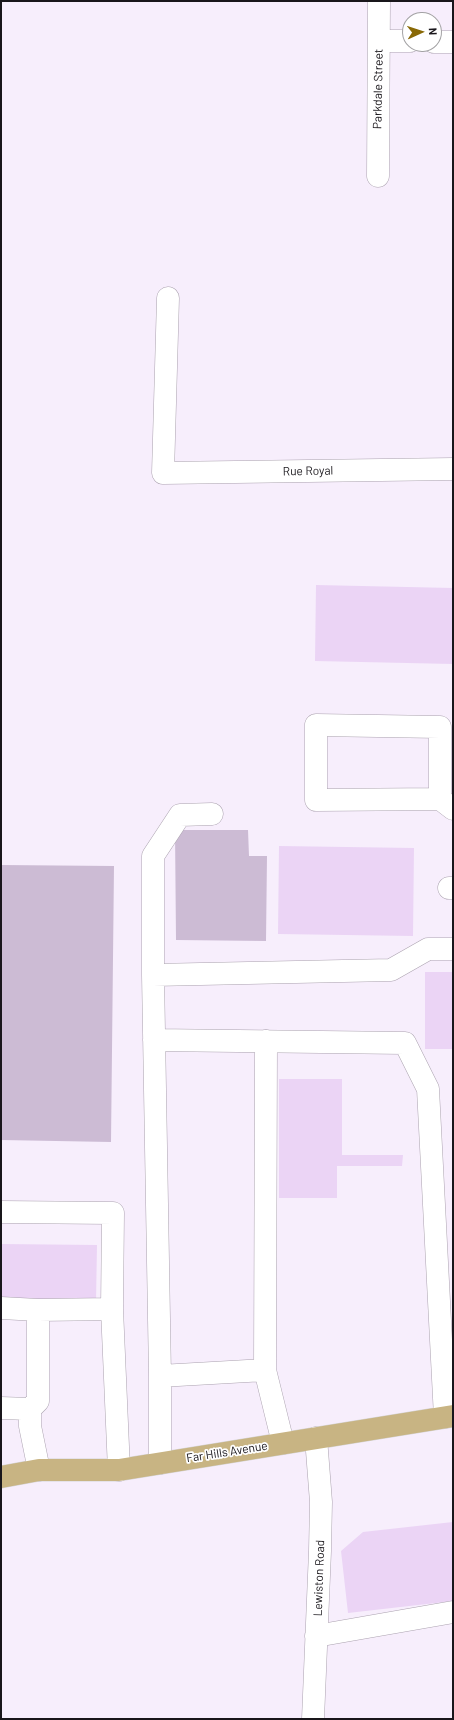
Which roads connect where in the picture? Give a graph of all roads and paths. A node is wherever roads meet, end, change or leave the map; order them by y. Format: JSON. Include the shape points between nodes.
{"nodes":[{"id":1,"x":379,"y":1,"type":"edge"},
{"id":2,"x":379,"y":41,"type":"junction"},
{"id":3,"x":402,"y":41,"type":"edge"},
{"id":4,"x":442,"y":42,"type":"edge"},
{"id":5,"x":453,"y":42,"type":"edge"},
{"id":6,"x":378,"y":176,"type":"dead end"},
{"id":7,"x":168,"y":298,"type":"dead end"},
{"id":8,"x":453,"y":469,"type":"edge"},
{"id":9,"x":447,"y":804,"type":"edge"},
{"id":10,"x":212,"y":814,"type":"dead end"},
{"id":11,"x":453,"y":949,"type":"edge"},
{"id":12,"x":153,"y":975,"type":"junction"},
{"id":13,"x":154,"y":1040,"type":"junction"},
{"id":14,"x":266,"y":1041,"type":"junction"},
{"id":15,"x":1,"y":1212,"type":"edge"},
{"id":16,"x":445,"y":1277,"type":"edge"},
{"id":17,"x":1,"y":1308,"type":"edge"},
{"id":18,"x":112,"y":1309,"type":"junction"},
{"id":19,"x":38,"y":1310,"type":"junction"},
{"id":20,"x":265,"y":1370,"type":"junction"},
{"id":21,"x":160,"y":1376,"type":"junction"},
{"id":22,"x":1,"y":1408,"type":"edge"},
{"id":23,"x":30,"y":1409,"type":"junction"},
{"id":24,"x":449,"y":1417,"type":"edge"},
{"id":25,"x":316,"y":1438,"type":"junction"},
{"id":26,"x":283,"y":1443,"type":"junction"},
{"id":27,"x":160,"y":1463,"type":"junction"},
{"id":28,"x":39,"y":1470,"type":"junction"},
{"id":29,"x":119,"y":1470,"type":"junction"},
{"id":30,"x":1,"y":1477,"type":"edge"},
{"id":31,"x":453,"y":1612,"type":"edge"},
{"id":32,"x":316,"y":1636,"type":"junction"},
{"id":33,"x":313,"y":1719,"type":"edge"}],
"edges":[{"from":1,"to":2,"type":"street","name":"Parkdale Street"},
{"from":2,"to":3,"type":"street"},
{"from":2,"to":6,"type":"street","name":"Parkdale Street"},
{"from":4,"to":5,"type":"street"},
{"from":7,"to":8,"type":"street","name":"Rue Royal","via":[[164,473]]},
{"from":9,"to":9,"type":"street","via":[[316,800],[316,725],[440,727]]},
{"from":10,"to":12,"type":"street","via":[[180,815],[153,856]]},
{"from":11,"to":12,"type":"street","via":[[428,949],[391,970]]},
{"from":12,"to":13,"type":"street"},
{"from":13,"to":14,"type":"street"},
{"from":13,"to":21,"type":"street"},
{"from":14,"to":16,"type":"street","via":[[405,1043],[428,1089]]},
{"from":14,"to":20,"type":"street"},
{"from":15,"to":18,"type":"street","via":[[113,1212]]},
{"from":16,"to":24,"type":"street"},
{"from":17,"to":19,"type":"street"},
{"from":18,"to":19,"type":"street"},
{"from":18,"to":29,"type":"street"},
{"from":19,"to":23,"type":"street","via":[[38,1401]]},
{"from":20,"to":21,"type":"street"},
{"from":20,"to":26,"type":"street"},
{"from":21,"to":27,"type":"street"},
{"from":22,"to":23,"type":"street"},
{"from":23,"to":28,"type":"street","via":[[30,1426]]},
{"from":24,"to":25,"type":"main road","name":"Far Hills Avenue"},
{"from":25,"to":26,"type":"main road","name":"Far Hills Avenue"},
{"from":25,"to":32,"type":"street","name":"Lewiston Road","via":[[321,1502]]},
{"from":26,"to":27,"type":"main road","name":"Far Hills Avenue"},
{"from":27,"to":29,"type":"main road","name":"Far Hills Avenue"},
{"from":28,"to":29,"type":"main road","name":"Far Hills Avenue"},
{"from":28,"to":30,"type":"main road","name":"Far Hills Avenue"},
{"from":31,"to":32,"type":"street"},
{"from":32,"to":33,"type":"street","name":"Lewiston Road"}]}
